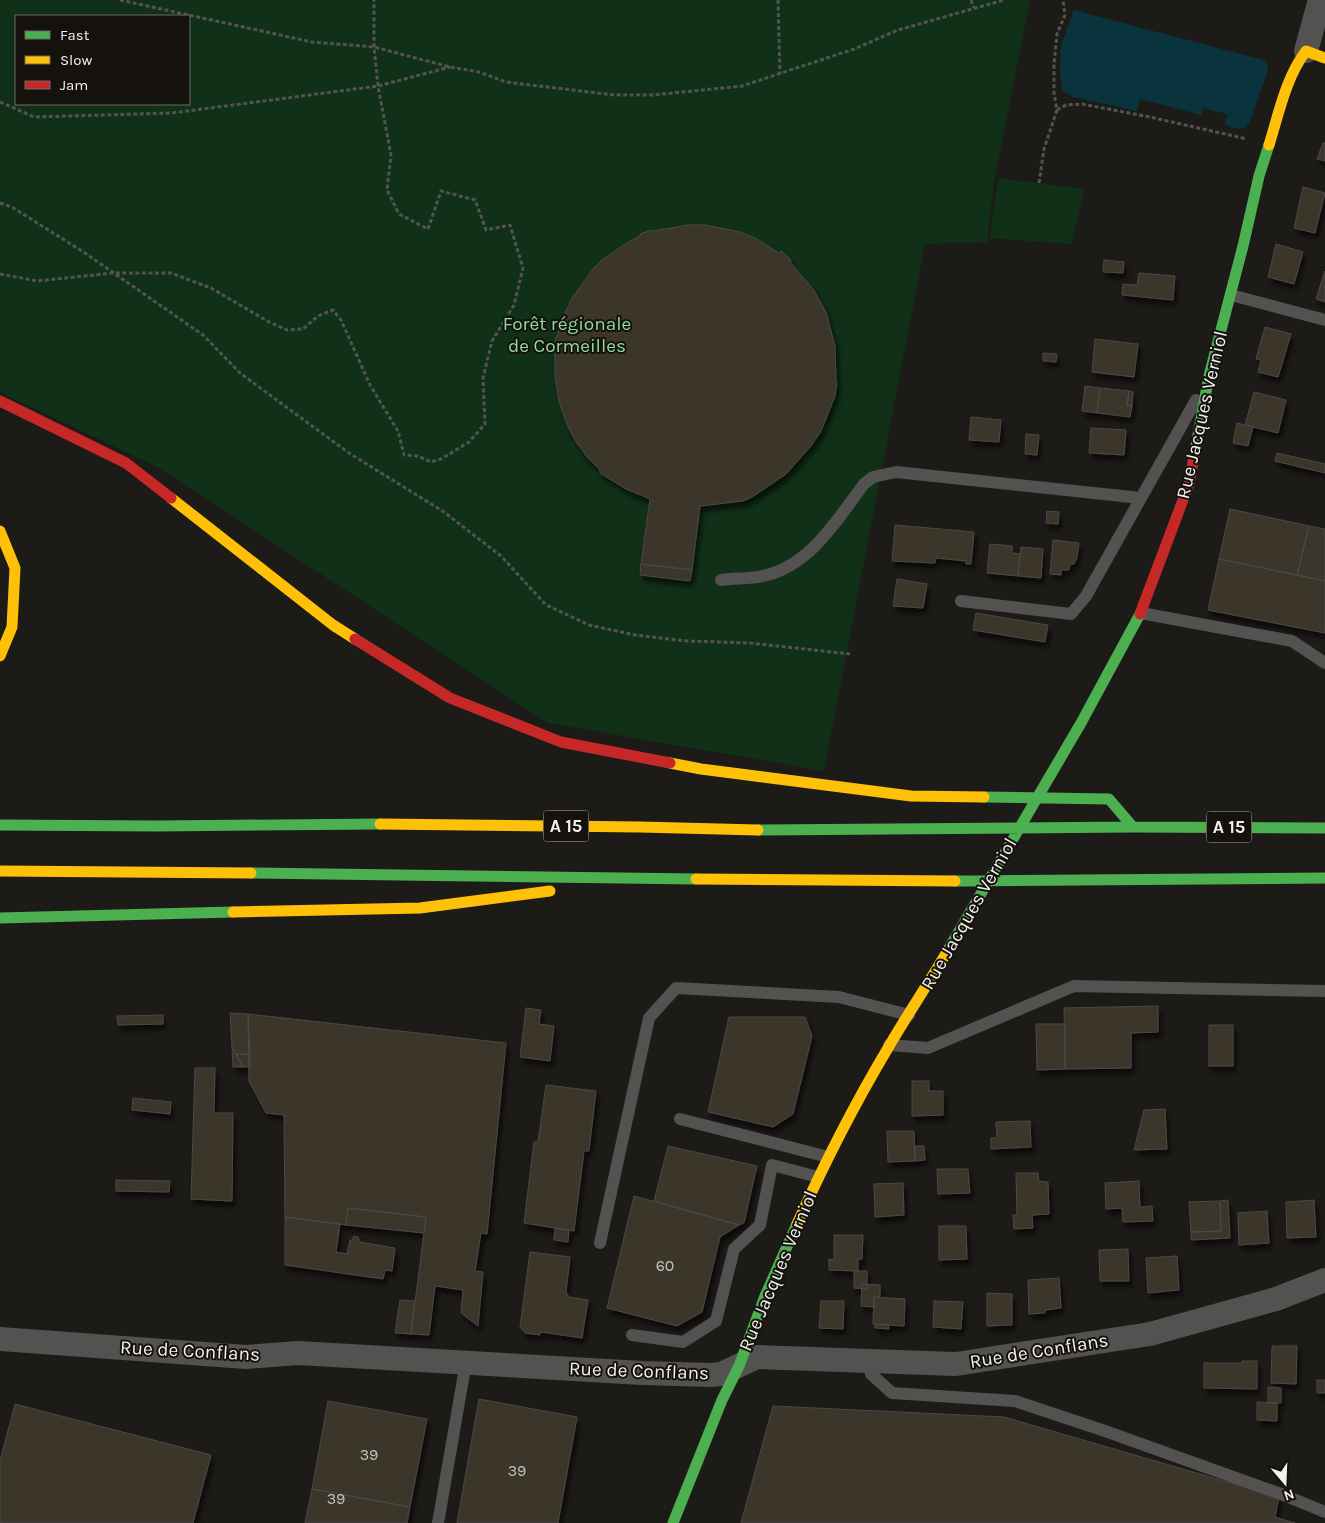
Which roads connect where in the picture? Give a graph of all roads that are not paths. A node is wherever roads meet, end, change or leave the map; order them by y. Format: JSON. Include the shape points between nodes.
{"nodes":[{"id":1,"x":1320,"y":0,"type":"edge"},
{"id":2,"x":1315,"y":54,"type":"edge"},
{"id":3,"x":1231,"y":295,"type":"junction"},
{"id":4,"x":1325,"y":320,"type":"edge"},
{"id":5,"x":1210,"y":376,"type":"junction"},
{"id":6,"x":0,"y":401,"type":"edge"},
{"id":7,"x":1141,"y":498,"type":"junction"},
{"id":8,"x":0,"y":531,"type":"edge"},
{"id":9,"x":721,"y":580,"type":"dead end"},
{"id":10,"x":961,"y":601,"type":"dead end"},
{"id":11,"x":1141,"y":612,"type":"junction"},
{"id":12,"x":0,"y":656,"type":"edge"},
{"id":13,"x":1325,"y":664,"type":"edge"},
{"id":14,"x":0,"y":824,"type":"edge"},
{"id":15,"x":1133,"y":827,"type":"junction"},
{"id":16,"x":1325,"y":828,"type":"edge"},
{"id":17,"x":0,"y":871,"type":"edge"},
{"id":18,"x":1325,"y":878,"type":"edge"},
{"id":19,"x":646,"y":879,"type":"junction"},
{"id":20,"x":0,"y":918,"type":"edge"},
{"id":21,"x":1325,"y":991,"type":"edge"},
{"id":22,"x":909,"y":1015,"type":"junction"},
{"id":23,"x":889,"y":1045,"type":"junction"},
{"id":24,"x":680,"y":1119,"type":"dead end"},
{"id":25,"x":828,"y":1157,"type":"junction"},
{"id":26,"x":818,"y":1177,"type":"junction"},
{"id":27,"x":600,"y":1243,"type":"dead end"},
{"id":28,"x":1325,"y":1280,"type":"edge"},
{"id":29,"x":632,"y":1335,"type":"dead end"},
{"id":30,"x":0,"y":1339,"type":"edge"},
{"id":31,"x":466,"y":1362,"type":"junction"},
{"id":32,"x":870,"y":1362,"type":"junction"},
{"id":33,"x":738,"y":1366,"type":"junction"},
{"id":34,"x":1325,"y":1512,"type":"edge"},
{"id":35,"x":438,"y":1523,"type":"edge"},
{"id":36,"x":674,"y":1523,"type":"edge"}],
"edges":[{"from":1,"to":2,"type":"street","name":"Rue Jacques Verniol"},
{"from":2,"to":3,"type":"main road","name":"Rue Jacques Verniol","via":[[1299,60],[1288,82],[1259,176]]},
{"from":3,"to":4,"type":"lane"},
{"from":3,"to":5,"type":"main road","name":"Rue Jacques Verniol"},
{"from":5,"to":7,"type":"lane"},
{"from":5,"to":11,"type":"main road","name":"Rue Jacques Verniol","via":[[1189,484]]},
{"from":6,"to":15,"type":"main road","via":[[126,463],[333,625],[450,698],[561,742],[701,769],[911,796],[1109,799]]},
{"from":7,"to":9,"type":"lane","via":[[896,472],[868,480],[820,543],[792,565],[764,576]]},
{"from":7,"to":10,"type":"lane","via":[[1086,596],[1071,614]]},
{"from":8,"to":12,"type":"main road","via":[[15,568],[12,627]]},
{"from":11,"to":13,"type":"lane","via":[[1292,641]]},
{"from":11,"to":22,"type":"main road","name":"Rue Jacques Verniol","via":[[1081,723]]},
{"from":14,"to":15,"type":"main road","number":"A 15","via":[[341,824],[782,831]]},
{"from":15,"to":16,"type":"main road","number":"A 15"},
{"from":17,"to":19,"type":"main road"},
{"from":18,"to":19,"type":"main road","via":[[1142,882]]},
{"from":19,"to":20,"type":"main road","via":[[420,908]]},
{"from":21,"to":23,"type":"lane","via":[[1074,986],[928,1048]]},
{"from":22,"to":23,"type":"main road","name":"Rue Jacques Verniol"},
{"from":22,"to":27,"type":"lane","via":[[839,997],[676,988],[649,1018]]},
{"from":23,"to":25,"type":"main road","name":"Rue Jacques Verniol"},
{"from":24,"to":25,"type":"lane"},
{"from":25,"to":26,"type":"main road","name":"Rue Jacques Verniol"},
{"from":26,"to":29,"type":"lane","via":[[772,1165],[760,1225],[734,1249],[716,1321],[683,1342]]},
{"from":26,"to":33,"type":"main road","name":"Rue Jacques Verniol"},
{"from":28,"to":32,"type":"street","name":"Rue de Conflans","via":[[1276,1299],[1150,1334],[956,1364]]},
{"from":30,"to":31,"type":"street","name":"Rue de Conflans","via":[[246,1357],[298,1353]]},
{"from":31,"to":33,"type":"street","name":"Rue de Conflans","via":[[710,1375]]},
{"from":31,"to":35,"type":"lane"},
{"from":32,"to":33,"type":"street","name":"Rue de Conflans","via":[[757,1357]]},
{"from":32,"to":34,"type":"lane","via":[[871,1374],[892,1393],[1015,1402],[1105,1431]]},
{"from":33,"to":36,"type":"main road","name":"Rue Jacques Verniol"}]}
